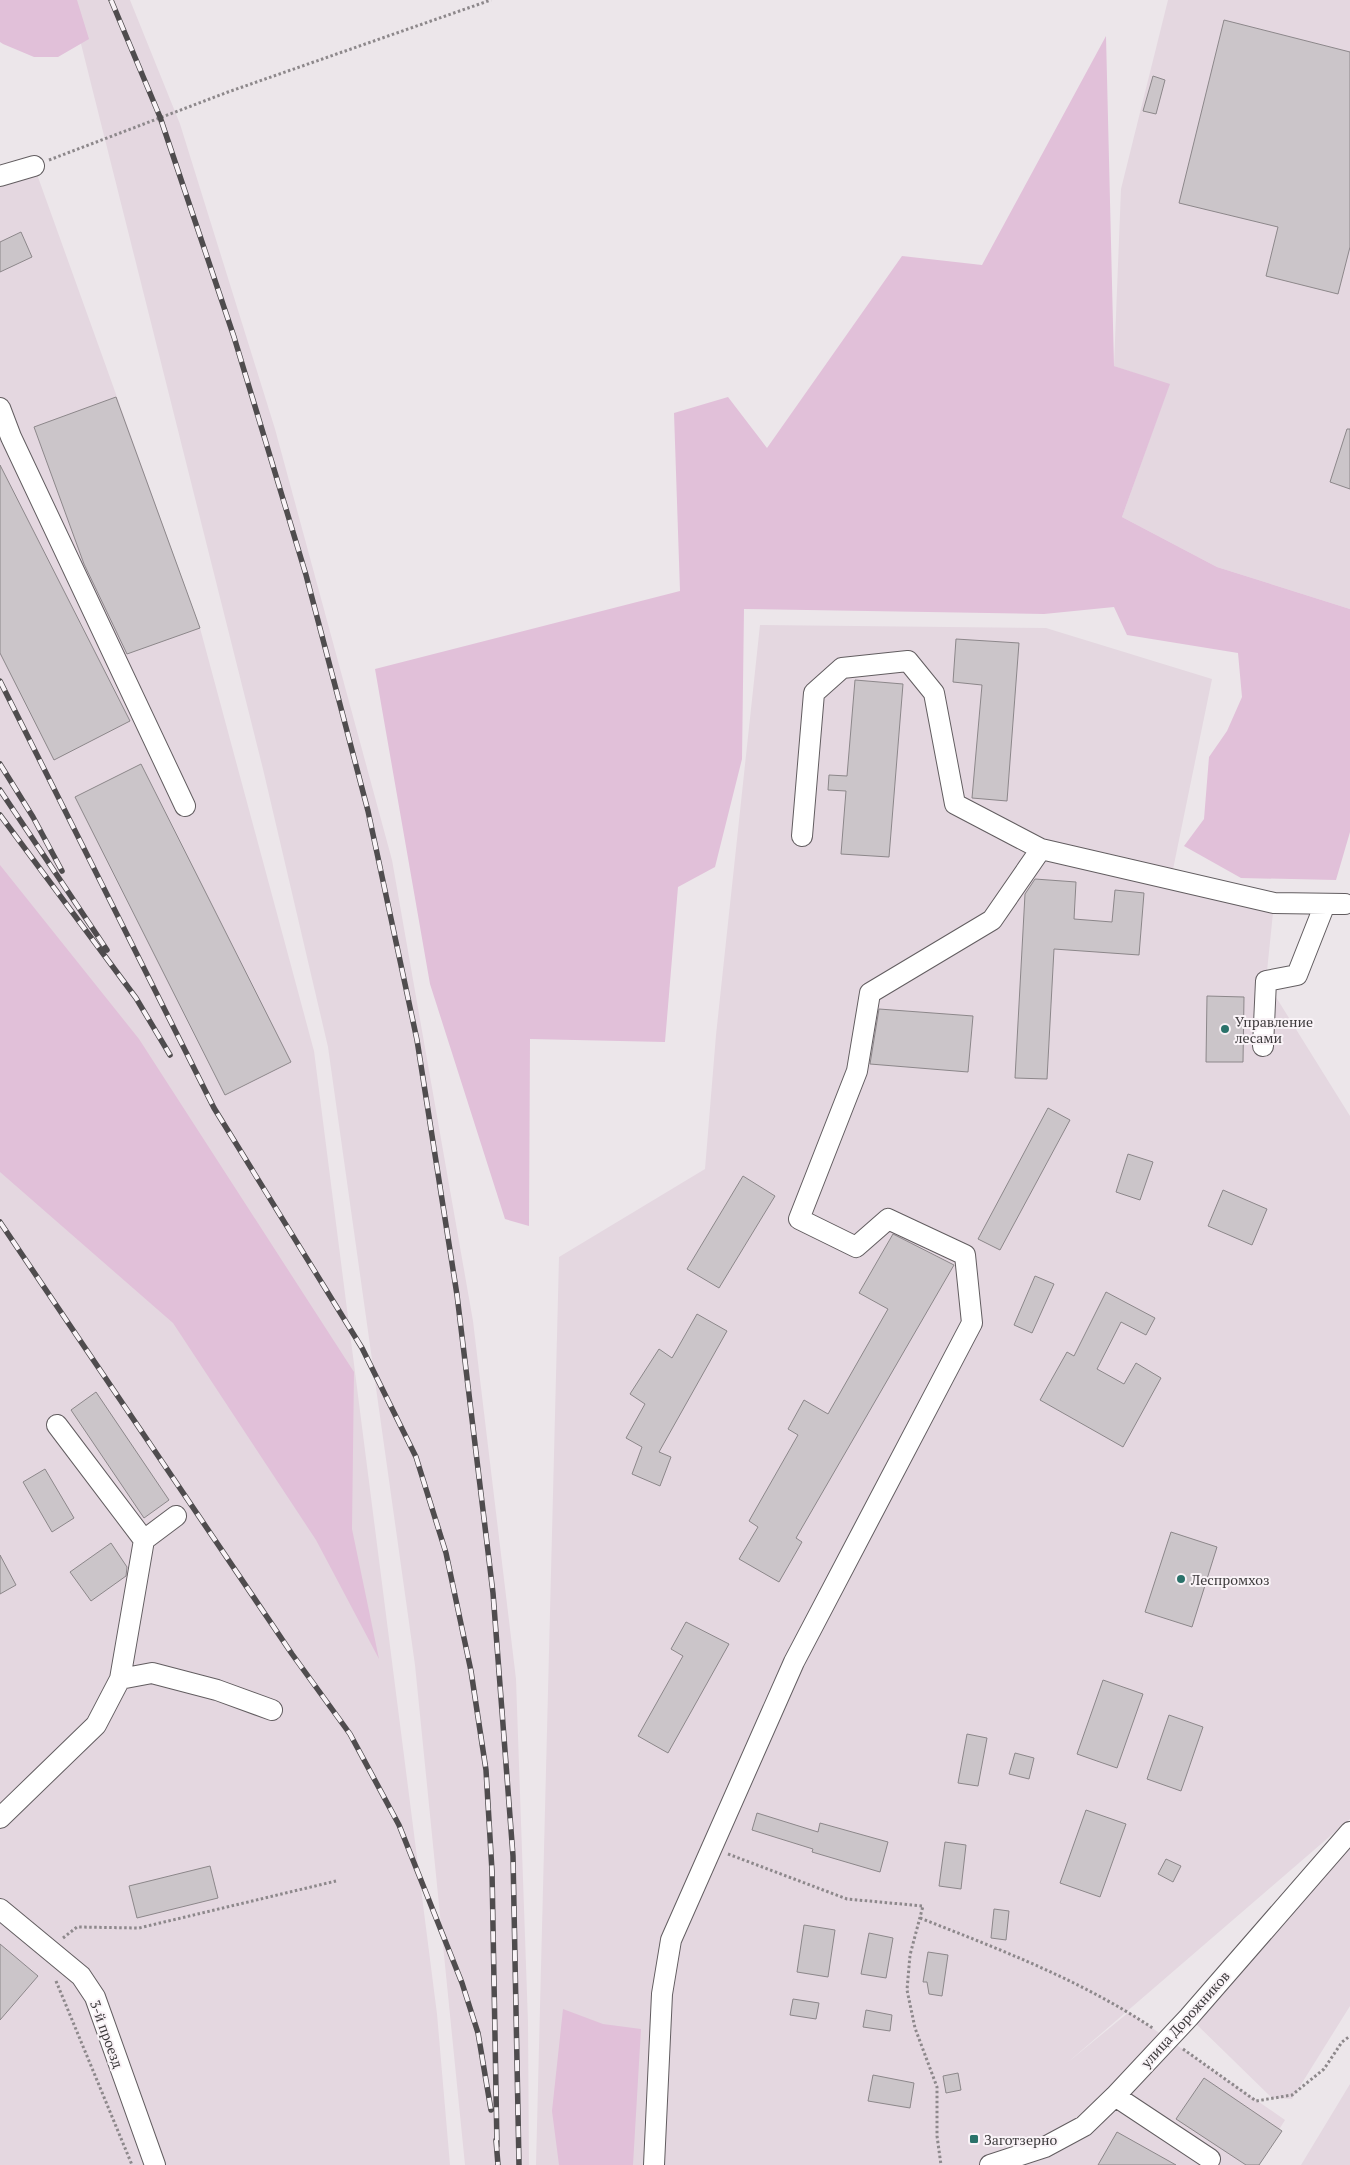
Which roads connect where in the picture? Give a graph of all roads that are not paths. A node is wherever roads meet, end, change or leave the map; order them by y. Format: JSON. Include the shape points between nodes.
{"nodes":[{"id":1,"x":34,"y":166,"type":"road end"},
{"id":2,"x":0,"y":176,"type":"edge"},
{"id":3,"x":0,"y":408,"type":"edge"},
{"id":4,"x":185,"y":806,"type":"dead end"},
{"id":5,"x":802,"y":836,"type":"dead end"},
{"id":6,"x":1041,"y":849,"type":"junction"},
{"id":7,"x":1348,"y":900,"type":"edge"},
{"id":8,"x":1325,"y":904,"type":"junction"},
{"id":9,"x":1263,"y":1046,"type":"dead end"},
{"id":10,"x":57,"y":1425,"type":"dead end"},
{"id":11,"x":176,"y":1516,"type":"dead end"},
{"id":12,"x":144,"y":1540,"type":"junction"},
{"id":13,"x":120,"y":1679,"type":"junction"},
{"id":14,"x":272,"y":1710,"type":"dead end"},
{"id":15,"x":0,"y":1818,"type":"edge"},
{"id":16,"x":1350,"y":1832,"type":"edge"},
{"id":17,"x":0,"y":1909,"type":"edge"},
{"id":18,"x":1115,"y":2096,"type":"junction"},
{"id":19,"x":1210,"y":2159,"type":"dead end"},
{"id":20,"x":155,"y":2165,"type":"edge"},
{"id":21,"x":654,"y":2165,"type":"edge"},
{"id":22,"x":990,"y":2165,"type":"edge"}],
"edges":[{"from":1,"to":2,"type":"street"},
{"from":3,"to":4,"type":"street","via":[[11,438]]},
{"from":5,"to":6,"type":"street","via":[[814,693],[842,668],[908,661],[934,693],[955,804]]},
{"from":6,"to":8,"type":"street","via":[[1274,904]]},
{"from":6,"to":21,"type":"street","via":[[992,920],[870,993],[857,1071],[800,1218],[856,1247],[888,1219],[965,1255],[972,1323],[794,1662],[670,1940],[662,1994]]},
{"from":7,"to":8,"type":"street"},
{"from":8,"to":9,"type":"street","via":[[1297,975],[1266,981]]},
{"from":10,"to":12,"type":"street"},
{"from":11,"to":12,"type":"street"},
{"from":12,"to":13,"type":"street"},
{"from":13,"to":14,"type":"street","via":[[152,1673],[216,1690]]},
{"from":13,"to":15,"type":"street","via":[[96,1725]]},
{"from":16,"to":18,"type":"street","name":"улица Дорожников"},
{"from":17,"to":20,"type":"street","name":"3-й проезд","via":[[81,1976],[95,1997]]},
{"from":18,"to":19,"type":"street"},
{"from":18,"to":22,"type":"street","name":"улица Дорожников","via":[[1084,2126],[1046,2147]]}]}
